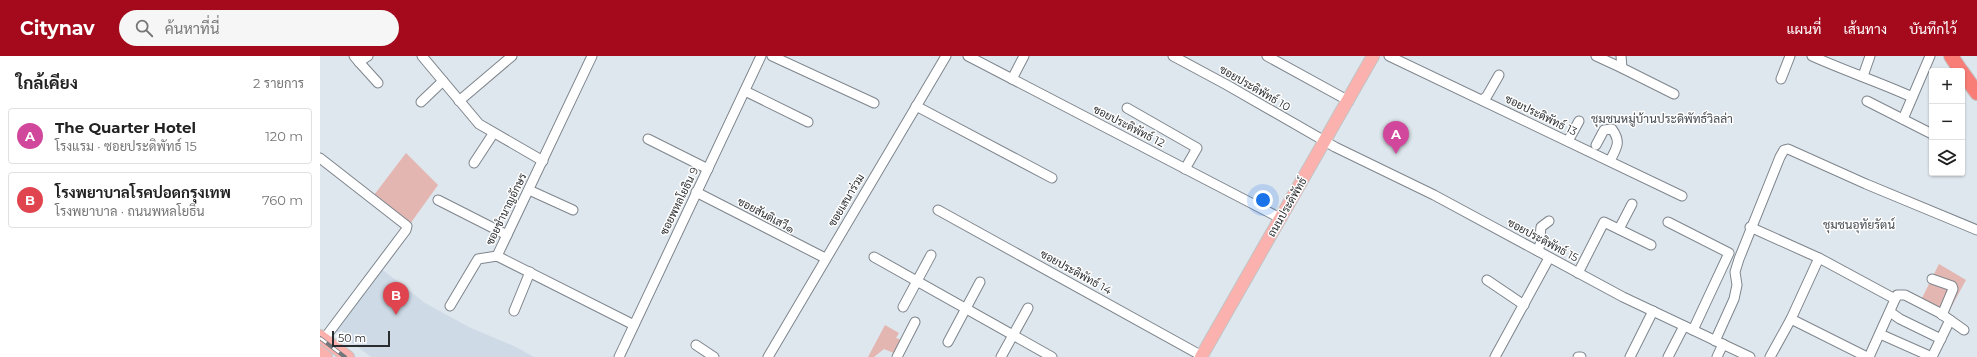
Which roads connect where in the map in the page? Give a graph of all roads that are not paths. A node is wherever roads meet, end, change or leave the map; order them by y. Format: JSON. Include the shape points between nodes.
{"nodes":[{"id":1,"x":368,"y":56,"type":"edge"},
{"id":2,"x":422,"y":56,"type":"edge"},
{"id":3,"x":512,"y":56,"type":"edge"},
{"id":4,"x":592,"y":56,"type":"edge"},
{"id":5,"x":761,"y":56,"type":"edge"},
{"id":6,"x":772,"y":56,"type":"edge"},
{"id":7,"x":946,"y":56,"type":"edge"},
{"id":8,"x":968,"y":56,"type":"edge"},
{"id":9,"x":1024,"y":56,"type":"edge"},
{"id":10,"x":1173,"y":56,"type":"edge"},
{"id":11,"x":1267,"y":56,"type":"edge"},
{"id":12,"x":1373,"y":56,"type":"edge"},
{"id":13,"x":1389,"y":56,"type":"edge"},
{"id":14,"x":1596,"y":56,"type":"edge"},
{"id":15,"x":1621,"y":56,"type":"edge"},
{"id":16,"x":1790,"y":56,"type":"edge"},
{"id":17,"x":1812,"y":56,"type":"edge"},
{"id":18,"x":1870,"y":56,"type":"edge"},
{"id":19,"x":1930,"y":56,"type":"edge"},
{"id":20,"x":1951,"y":56,"type":"edge"},
{"id":21,"x":356,"y":59,"type":"edge"},
{"id":22,"x":1622,"y":68,"type":"junction"},
{"id":23,"x":1960,"y":68,"type":"edge"},
{"id":24,"x":1499,"y":75,"type":"dead end"},
{"id":25,"x":1965,"y":75,"type":"edge"},
{"id":26,"x":1863,"y":76,"type":"junction"},
{"id":27,"x":1012,"y":79,"type":"junction"},
{"id":28,"x":1781,"y":79,"type":"dead end"},
{"id":29,"x":443,"y":81,"type":"junction"},
{"id":30,"x":378,"y":83,"type":"dead end"},
{"id":31,"x":745,"y":91,"type":"junction"},
{"id":32,"x":1977,"y":93,"type":"edge"},
{"id":33,"x":1674,"y":94,"type":"dead end"},
{"id":34,"x":1912,"y":97,"type":"junction"},
{"id":35,"x":1482,"y":100,"type":"junction"},
{"id":36,"x":459,"y":101,"type":"junction"},
{"id":37,"x":1349,"y":101,"type":"junction"},
{"id":38,"x":1867,"y":101,"type":"dead end"},
{"id":39,"x":420,"y":102,"type":"dead end"},
{"id":40,"x":874,"y":103,"type":"dead end"},
{"id":41,"x":916,"y":106,"type":"junction"},
{"id":42,"x":1127,"y":108,"type":"dead end"},
{"id":43,"x":1903,"y":119,"type":"junction"},
{"id":44,"x":1579,"y":121,"type":"dead end"},
{"id":45,"x":808,"y":122,"type":"dead end"},
{"id":46,"x":1929,"y":132,"type":"edge"},
{"id":47,"x":493,"y":134,"type":"junction"},
{"id":48,"x":648,"y":140,"type":"dead end"},
{"id":49,"x":1568,"y":141,"type":"junction"},
{"id":50,"x":1326,"y":142,"type":"junction"},
{"id":51,"x":1596,"y":145,"type":"dead end"},
{"id":52,"x":320,"y":158,"type":"edge"},
{"id":53,"x":543,"y":161,"type":"junction"},
{"id":54,"x":1610,"y":162,"type":"junction"},
{"id":55,"x":474,"y":163,"type":"dead end"},
{"id":56,"x":708,"y":169,"type":"junction"},
{"id":57,"x":1185,"y":169,"type":"junction"},
{"id":58,"x":1052,"y":178,"type":"dead end"},
{"id":59,"x":529,"y":190,"type":"junction"},
{"id":60,"x":696,"y":192,"type":"junction"},
{"id":61,"x":1682,"y":196,"type":"dead end"},
{"id":62,"x":438,"y":200,"type":"dead end"},
{"id":63,"x":1632,"y":204,"type":"dead end"},
{"id":64,"x":573,"y":210,"type":"dead end"},
{"id":65,"x":938,"y":210,"type":"dead end"},
{"id":66,"x":1280,"y":218,"type":"junction"},
{"id":67,"x":1549,"y":221,"type":"dead end"},
{"id":68,"x":1668,"y":222,"type":"dead end"},
{"id":69,"x":1750,"y":227,"type":"junction"},
{"id":70,"x":1619,"y":229,"type":"junction"},
{"id":71,"x":1977,"y":230,"type":"edge"},
{"id":72,"x":507,"y":235,"type":"junction"},
{"id":73,"x":1651,"y":245,"type":"dead end"},
{"id":74,"x":1538,"y":251,"type":"junction"},
{"id":75,"x":931,"y":255,"type":"dead end"},
{"id":76,"x":497,"y":256,"type":"junction"},
{"id":77,"x":874,"y":257,"type":"dead end"},
{"id":78,"x":825,"y":258,"type":"junction"},
{"id":79,"x":1549,"y":258,"type":"junction"},
{"id":80,"x":1819,"y":258,"type":"junction"},
{"id":81,"x":530,"y":272,"type":"junction"},
{"id":82,"x":1578,"y":273,"type":"junction"},
{"id":83,"x":1932,"y":279,"type":"dead end"},
{"id":84,"x":1488,"y":280,"type":"dead end"},
{"id":85,"x":917,"y":281,"type":"junction"},
{"id":86,"x":980,"y":282,"type":"dead end"},
{"id":87,"x":1895,"y":299,"type":"junction"},
{"id":88,"x":1524,"y":305,"type":"junction"},
{"id":89,"x":450,"y":306,"type":"dead end"},
{"id":90,"x":903,"y":306,"type":"dead end"},
{"id":91,"x":1028,"y":308,"type":"dead end"},
{"id":92,"x":966,"y":309,"type":"junction"},
{"id":93,"x":514,"y":311,"type":"dead end"},
{"id":94,"x":1653,"y":312,"type":"junction"},
{"id":95,"x":1890,"y":312,"type":"junction"},
{"id":96,"x":1946,"y":317,"type":"junction"},
{"id":97,"x":1791,"y":319,"type":"junction"},
{"id":98,"x":915,"y":322,"type":"dead end"},
{"id":99,"x":634,"y":325,"type":"junction"},
{"id":100,"x":1684,"y":326,"type":"junction"},
{"id":101,"x":1693,"y":330,"type":"junction"},
{"id":102,"x":1964,"y":330,"type":"dead end"},
{"id":103,"x":1880,"y":334,"type":"junction"},
{"id":104,"x":1013,"y":335,"type":"junction"},
{"id":105,"x":322,"y":337,"type":"edge"},
{"id":106,"x":1941,"y":339,"type":"junction"},
{"id":107,"x":948,"y":342,"type":"dead end"},
{"id":108,"x":696,"y":345,"type":"dead end"},
{"id":109,"x":1719,"y":348,"type":"edge"},
{"id":110,"x":320,"y":352,"type":"edge"},
{"id":111,"x":1201,"y":356,"type":"edge"},
{"id":112,"x":326,"y":357,"type":"edge"},
{"id":113,"x":348,"y":357,"type":"edge"},
{"id":114,"x":619,"y":357,"type":"edge"},
{"id":115,"x":714,"y":357,"type":"edge"},
{"id":116,"x":768,"y":357,"type":"edge"},
{"id":117,"x":897,"y":357,"type":"edge"},
{"id":118,"x":1001,"y":357,"type":"edge"},
{"id":119,"x":1052,"y":357,"type":"edge"},
{"id":120,"x":1495,"y":357,"type":"edge"},
{"id":121,"x":1630,"y":357,"type":"edge"},
{"id":122,"x":1668,"y":357,"type":"edge"},
{"id":123,"x":1737,"y":357,"type":"edge"},
{"id":124,"x":1750,"y":357,"type":"edge"},
{"id":125,"x":1770,"y":357,"type":"edge"},
{"id":126,"x":1868,"y":357,"type":"edge"},
{"id":127,"x":1932,"y":357,"type":"edge"}],
"edges":[{"from":1,"to":21,"type":"street"},
{"from":2,"to":29,"type":"street"},
{"from":3,"to":36,"type":"street"},
{"from":4,"to":53,"type":"street","name":"ซอยชำนาญอักษร"},
{"from":5,"to":31,"type":"street","name":"ซอยพหลโยธิน 9"},
{"from":6,"to":40,"type":"street"},
{"from":7,"to":41,"type":"street","name":"ซอยเสนาร่วม"},
{"from":8,"to":27,"type":"street","name":"ซอยประดิพัทธ์ 12"},
{"from":9,"to":27,"type":"street"},
{"from":10,"to":50,"type":"street","name":"ซอยประดิพัทธ์ 10"},
{"from":11,"to":37,"type":"street"},
{"from":12,"to":37,"type":"main road","name":"ถนนประดิพัทธ์"},
{"from":13,"to":35,"type":"street","name":"ซอยประดิพัทธ์ 13"},
{"from":14,"to":22,"type":"street"},
{"from":15,"to":22,"type":"street"},
{"from":16,"to":28,"type":"street"},
{"from":17,"to":26,"type":"street","via":[[1851,74]]},
{"from":18,"to":26,"type":"street"},
{"from":19,"to":34,"type":"street"},
{"from":20,"to":23,"type":"highway"},
{"from":21,"to":30,"type":"street"},
{"from":22,"to":33,"type":"street"},
{"from":24,"to":35,"type":"street"},
{"from":25,"to":32,"type":"highway"},
{"from":26,"to":34,"type":"street"},
{"from":27,"to":57,"type":"street","name":"ซอยประดิพัทธ์ 12"},
{"from":29,"to":36,"type":"street"},
{"from":29,"to":39,"type":"street"},
{"from":31,"to":45,"type":"street"},
{"from":31,"to":56,"type":"street","name":"ซอยพหลโยธิน 9"},
{"from":34,"to":43,"type":"street"},
{"from":35,"to":49,"type":"street","name":"ซอยประดิพัทธ์ 13"},
{"from":36,"to":47,"type":"street","via":[[479,124]]},
{"from":37,"to":50,"type":"main road","name":"ถนนประดิพัทธ์"},
{"from":38,"to":43,"type":"street"},
{"from":41,"to":58,"type":"street"},
{"from":41,"to":78,"type":"street","name":"ซอยเสนาร่วม"},
{"from":42,"to":57,"type":"street","via":[[1197,148]]},
{"from":43,"to":46,"type":"street"},
{"from":44,"to":49,"type":"street"},
{"from":47,"to":53,"type":"street"},
{"from":47,"to":55,"type":"street"},
{"from":48,"to":56,"type":"street"},
{"from":49,"to":54,"type":"street","name":"ซอยประดิพัทธ์ 13"},
{"from":50,"to":66,"type":"main road","name":"ถนนประดิพัทธ์"},
{"from":50,"to":74,"type":"street","name":"ซอยประดิพัทธ์ 15","via":[[1434,195]]},
{"from":51,"to":54,"type":"street","via":[[1604,130],[1612,129],[1618,142]]},
{"from":52,"to":105,"type":"street","via":[[407,226]]},
{"from":53,"to":59,"type":"street","name":"ซอยชำนาญอักษร"},
{"from":54,"to":61,"type":"street","name":"ซอยประดิพัทธ์ 13"},
{"from":56,"to":60,"type":"street","name":"ซอยพหลโยธิน 9"},
{"from":57,"to":66,"type":"street","name":"ซอยประดิพัทธ์ 12"},
{"from":59,"to":64,"type":"street"},
{"from":59,"to":72,"type":"street","name":"ซอยชำนาญอักษร"},
{"from":60,"to":78,"type":"street","name":"ซอยสันติเสวี๑"},
{"from":60,"to":99,"type":"street","name":"ซอยพหลโยธิน 9"},
{"from":62,"to":72,"type":"street"},
{"from":63,"to":70,"type":"street"},
{"from":65,"to":111,"type":"street","name":"ซอยประดิพัทธ์ 14"},
{"from":66,"to":111,"type":"main road","name":"ถนนประดิพัทธ์"},
{"from":67,"to":74,"type":"street","via":[[1541,227]]},
{"from":68,"to":101,"type":"street","via":[[1729,253]]},
{"from":69,"to":71,"type":"street","via":[[1780,157],[1784,150],[1788,149]]},
{"from":69,"to":80,"type":"street"},
{"from":69,"to":109,"type":"street","via":[[1735,272],[1737,285]]},
{"from":70,"to":73,"type":"street"},
{"from":70,"to":82,"type":"street","via":[[1604,222]]},
{"from":72,"to":76,"type":"street","name":"ซอยชำนาญอักษร"},
{"from":74,"to":79,"type":"street","name":"ซอยประดิพัทธ์ 15"},
{"from":75,"to":85,"type":"street"},
{"from":76,"to":81,"type":"street","name":"ซอยชำนาญอักษร"},
{"from":76,"to":89,"type":"street","via":[[478,259]]},
{"from":77,"to":85,"type":"street"},
{"from":78,"to":116,"type":"street","name":"ซอยเสนาร่วม"},
{"from":79,"to":82,"type":"street","name":"ซอยประดิพัทธ์ 15"},
{"from":79,"to":88,"type":"street"},
{"from":80,"to":87,"type":"street"},
{"from":80,"to":97,"type":"street"},
{"from":81,"to":93,"type":"street"},
{"from":81,"to":99,"type":"street","name":"ซอยชำนาญอักษร"},
{"from":82,"to":94,"type":"street","name":"ซอยประดิพัทธ์ 15"},
{"from":83,"to":96,"type":"street","via":[[1952,286]]},
{"from":84,"to":88,"type":"street"},
{"from":85,"to":90,"type":"street"},
{"from":85,"to":92,"type":"street"},
{"from":86,"to":92,"type":"street"},
{"from":87,"to":95,"type":"street"},
{"from":87,"to":96,"type":"street","via":[[1897,295],[1905,295]]},
{"from":88,"to":120,"type":"street"},
{"from":91,"to":104,"type":"street"},
{"from":92,"to":104,"type":"street"},
{"from":92,"to":107,"type":"street"},
{"from":94,"to":100,"type":"street","name":"ซอยประดิพัทธ์ 15"},
{"from":94,"to":121,"type":"street"},
{"from":95,"to":103,"type":"street"},
{"from":95,"to":106,"type":"street"},
{"from":96,"to":102,"type":"street"},
{"from":96,"to":106,"type":"street"},
{"from":97,"to":125,"type":"street"},
{"from":97,"to":126,"type":"street"},
{"from":98,"to":117,"type":"street"},
{"from":99,"to":114,"type":"street","name":"ซอยพหลโยธิน 9"},
{"from":100,"to":101,"type":"street","name":"ซอยประดิพัทธ์ 15"},
{"from":100,"to":122,"type":"street"},
{"from":101,"to":109,"type":"street","name":"ซอยประดิพัทธ์ 15"},
{"from":103,"to":126,"type":"street"},
{"from":103,"to":127,"type":"street"},
{"from":104,"to":118,"type":"street"},
{"from":104,"to":119,"type":"street"},
{"from":105,"to":113,"type":"main road"},
{"from":106,"to":127,"type":"street"},
{"from":108,"to":115,"type":"street"},
{"from":109,"to":123,"type":"street"},
{"from":109,"to":124,"type":"street","name":"ซอยประดิพัทธ์ 15"},
{"from":110,"to":112,"type":"main road"}]}
